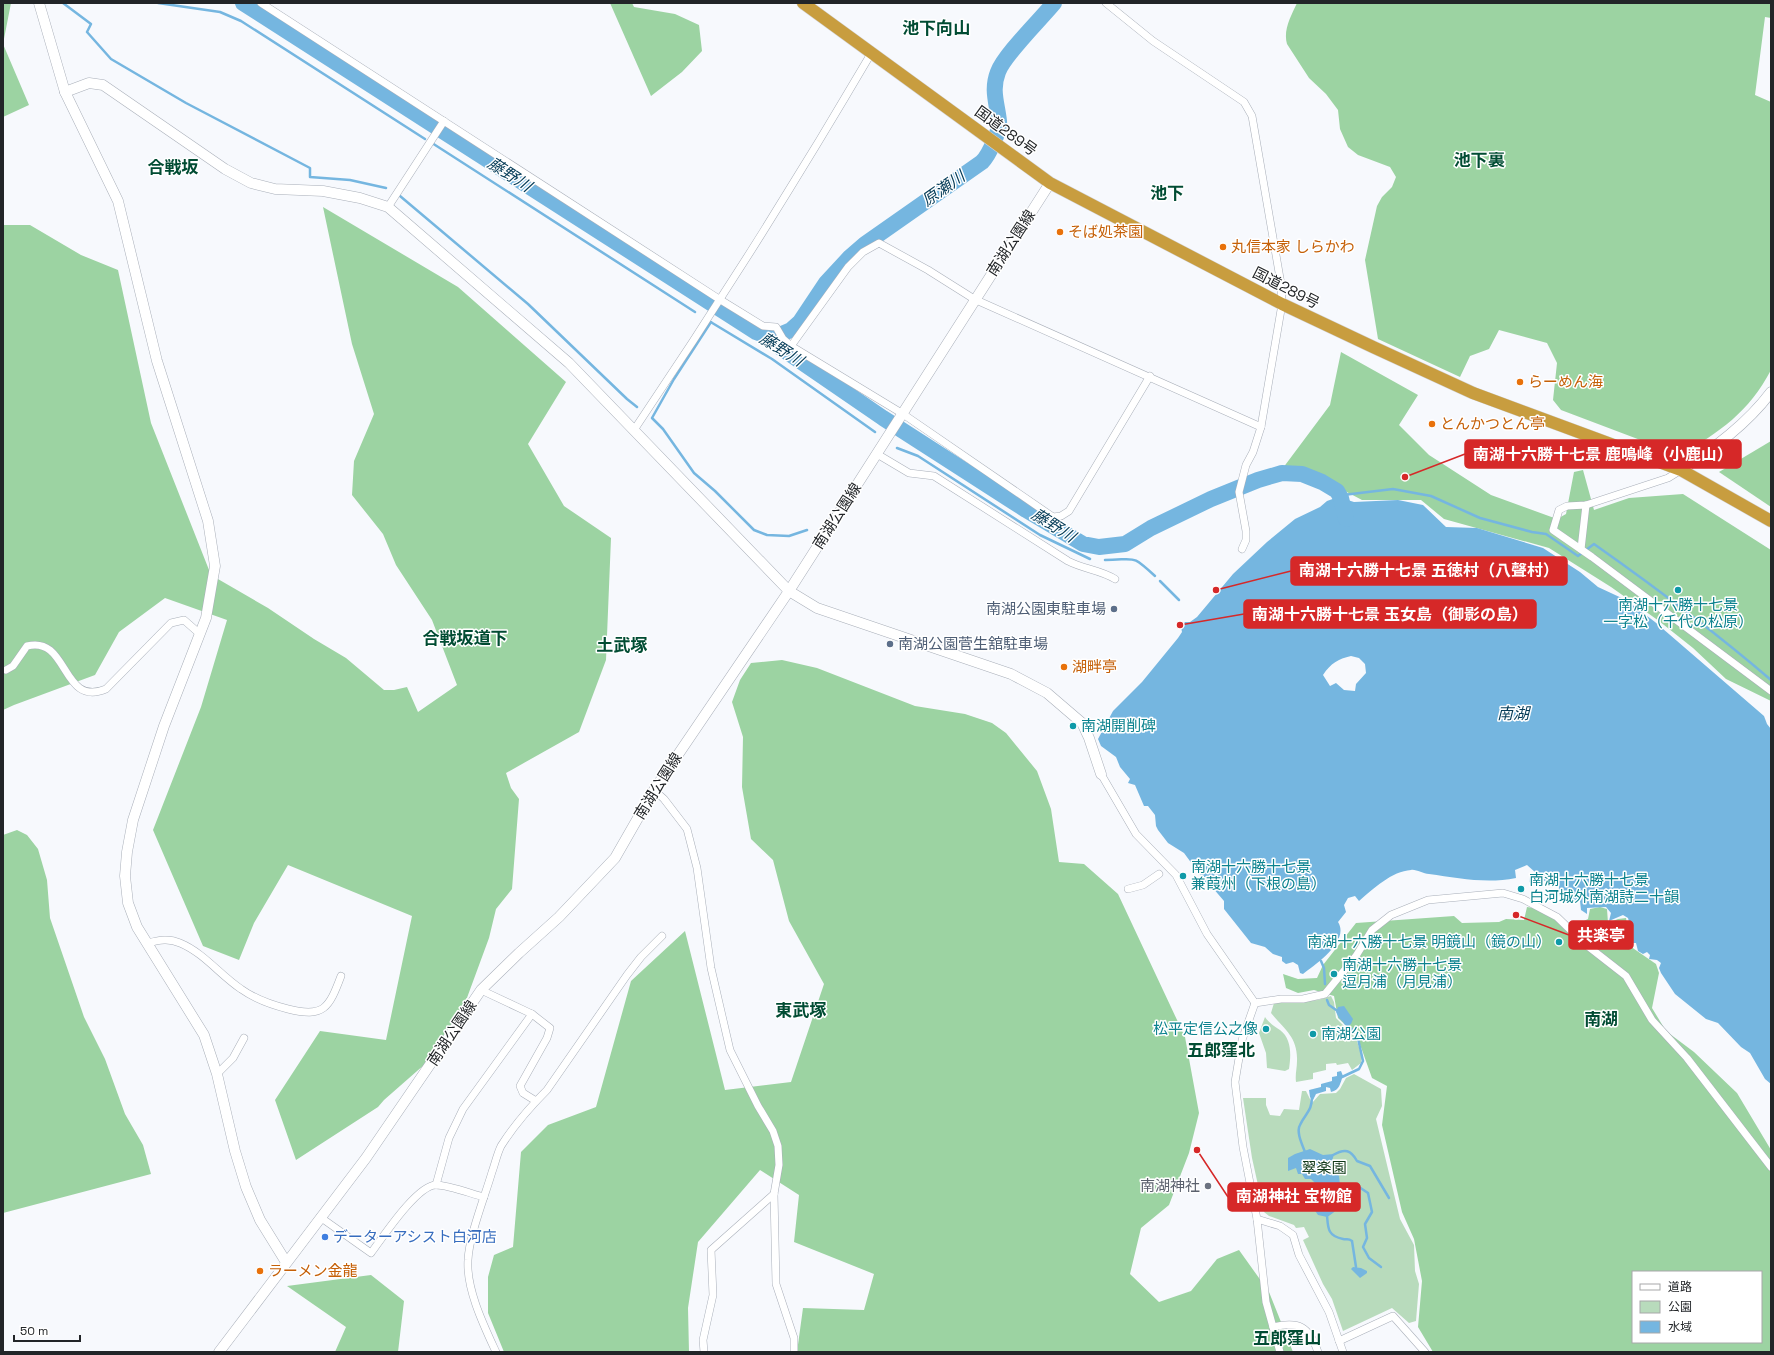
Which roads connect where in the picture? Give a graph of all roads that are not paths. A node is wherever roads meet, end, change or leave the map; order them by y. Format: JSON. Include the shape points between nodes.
{"nodes":[{"id":1,"x":39,"y":3,"type":"edge"},
{"id":2,"x":261,"y":3,"type":"edge"},
{"id":3,"x":803,"y":3,"type":"edge"},
{"id":4,"x":1106,"y":3,"type":"edge"},
{"id":5,"x":872,"y":52,"type":"junction"},
{"id":6,"x":65,"y":92,"type":"junction"},
{"id":7,"x":444,"y":121,"type":"junction"},
{"id":8,"x":1050,"y":183,"type":"junction"},
{"id":9,"x":388,"y":207,"type":"junction"},
{"id":10,"x":719,"y":299,"type":"junction"},
{"id":11,"x":974,"y":299,"type":"junction"},
{"id":12,"x":1282,"y":304,"type":"junction"},
{"id":13,"x":791,"y":346,"type":"junction"},
{"id":14,"x":1150,"y":376,"type":"junction"},
{"id":15,"x":1771,"y":392,"type":"edge"},
{"id":16,"x":903,"y":414,"type":"junction"},
{"id":17,"x":1260,"y":427,"type":"junction"},
{"id":18,"x":634,"y":430,"type":"junction"},
{"id":19,"x":877,"y":454,"type":"junction"},
{"id":20,"x":1681,"y":470,"type":"junction"},
{"id":21,"x":1586,"y":505,"type":"junction"},
{"id":22,"x":1771,"y":521,"type":"edge"},
{"id":23,"x":1581,"y":548,"type":"junction"},
{"id":24,"x":1242,"y":549,"type":"dead end"},
{"id":25,"x":1115,"y":579,"type":"dead end"},
{"id":26,"x":789,"y":592,"type":"junction"},
{"id":27,"x":200,"y":634,"type":"junction"},
{"id":28,"x":6,"y":670,"type":"dead end"},
{"id":29,"x":1771,"y":690,"type":"edge"},
{"id":30,"x":1102,"y":774,"type":"joint"},
{"id":31,"x":654,"y":790,"type":"junction"},
{"id":32,"x":1159,"y":874,"type":"dead end"},
{"id":33,"x":1128,"y":889,"type":"dead end"},
{"id":34,"x":662,"y":936,"type":"dead end"},
{"id":35,"x":148,"y":943,"type":"junction"},
{"id":36,"x":341,"y":976,"type":"dead end"},
{"id":37,"x":481,"y":990,"type":"junction"},
{"id":38,"x":1255,"y":1003,"type":"junction"},
{"id":39,"x":532,"y":1014,"type":"junction"},
{"id":40,"x":244,"y":1038,"type":"dead end"},
{"id":41,"x":217,"y":1074,"type":"junction"},
{"id":42,"x":536,"y":1101,"type":"junction"},
{"id":43,"x":1771,"y":1167,"type":"edge"},
{"id":44,"x":436,"y":1185,"type":"junction"},
{"id":45,"x":774,"y":1194,"type":"junction"},
{"id":46,"x":484,"y":1197,"type":"junction"},
{"id":47,"x":320,"y":1217,"type":"junction"},
{"id":48,"x":1257,"y":1219,"type":"junction"},
{"id":49,"x":286,"y":1262,"type":"junction"},
{"id":50,"x":1273,"y":1327,"type":"junction"},
{"id":51,"x":1339,"y":1341,"type":"junction"},
{"id":52,"x":219,"y":1352,"type":"edge"},
{"id":53,"x":496,"y":1352,"type":"edge"},
{"id":54,"x":704,"y":1352,"type":"edge"},
{"id":55,"x":794,"y":1352,"type":"edge"},
{"id":56,"x":1280,"y":1352,"type":"edge"},
{"id":57,"x":1318,"y":1352,"type":"edge"},
{"id":58,"x":1343,"y":1352,"type":"edge"},
{"id":59,"x":1425,"y":1352,"type":"edge"}],
"edges":[{"from":1,"to":6,"type":"street"},
{"from":2,"to":7,"type":"street"},
{"from":3,"to":5,"type":"highway","name":"国道289号"},
{"from":4,"to":12,"type":"street","via":[[1153,41],[1244,102],[1252,116],[1281,284]]},
{"from":5,"to":8,"type":"highway","name":"国道289号"},
{"from":5,"to":10,"type":"street","via":[[826,131]]},
{"from":6,"to":9,"type":"street","via":[[89,82],[103,85],[251,184],[275,189],[323,191],[360,198]]},
{"from":6,"to":27,"type":"street","via":[[118,201],[157,361],[208,522],[214,566],[206,618]]},
{"from":7,"to":9,"type":"street"},
{"from":7,"to":10,"type":"street"},
{"from":8,"to":11,"type":"street","name":"南湖公園線"},
{"from":8,"to":12,"type":"highway","name":"国道289号"},
{"from":9,"to":18,"type":"street","via":[[569,363]]},
{"from":10,"to":13,"type":"street","via":[[763,326],[779,329],[783,339]]},
{"from":10,"to":18,"type":"street"},
{"from":11,"to":13,"type":"street","via":[[880,243],[863,252],[848,267]]},
{"from":11,"to":14,"type":"street"},
{"from":11,"to":16,"type":"street","name":"南湖公園線"},
{"from":12,"to":17,"type":"street"},
{"from":12,"to":20,"type":"highway","name":"国道289号","via":[[1473,393]]},
{"from":13,"to":16,"type":"street"},
{"from":14,"to":16,"type":"street","via":[[1069,511],[1061,516],[1053,517]]},
{"from":14,"to":17,"type":"street"},
{"from":15,"to":20,"type":"street","via":[[1744,422]]},
{"from":16,"to":19,"type":"street","name":"南湖公園線"},
{"from":17,"to":24,"type":"street","via":[[1239,492],[1246,531]]},
{"from":18,"to":26,"type":"street"},
{"from":19,"to":25,"type":"street","via":[[909,473],[934,476],[1068,561],[1106,573]]},
{"from":19,"to":26,"type":"street","name":"南湖公園線"},
{"from":20,"to":21,"type":"street","via":[[1668,478]]},
{"from":20,"to":22,"type":"highway","name":"国道289号"},
{"from":21,"to":23,"type":"street"},
{"from":21,"to":23,"type":"street","via":[[1567,506],[1559,510],[1553,530]]},
{"from":23,"to":29,"type":"street"},
{"from":26,"to":30,"type":"street","via":[[816,608],[1011,674],[1047,693],[1082,723]]},
{"from":26,"to":31,"type":"street","name":"南湖公園線"},
{"from":27,"to":28,"type":"street","via":[[184,620],[171,623],[106,689],[95,694],[83,692],[76,686],[47,647],[27,646],[13,666]]},
{"from":27,"to":35,"type":"street","via":[[164,726],[134,820],[127,852],[125,887],[128,903],[137,927]]},
{"from":30,"to":38,"type":"street","via":[[1136,834],[1176,875],[1207,934]]},
{"from":31,"to":37,"type":"street","name":"南湖公園線","via":[[615,858],[559,916]]},
{"from":31,"to":45,"type":"street","via":[[687,829],[697,868],[711,968],[730,1050],[773,1131],[778,1146],[779,1165]]},
{"from":32,"to":33,"type":"street","via":[[1143,885]]},
{"from":34,"to":42,"type":"street","via":[[627,975],[548,1090]]},
{"from":35,"to":36,"type":"street","via":[[162,939],[181,943],[258,999],[300,1012],[321,1010],[332,998]]},
{"from":35,"to":41,"type":"street","via":[[204,1035]]},
{"from":37,"to":39,"type":"street"},
{"from":37,"to":47,"type":"street","name":"南湖公園線","via":[[366,1158]]},
{"from":38,"to":43,"type":"street","via":[[1304,999],[1325,994],[1356,956],[1372,930],[1391,915],[1428,900],[1504,893],[1523,898],[1557,917],[1584,944],[1626,976],[1652,1020],[1687,1058]]},
{"from":38,"to":48,"type":"street","via":[[1242,1040],[1236,1082],[1243,1147]]},
{"from":39,"to":42,"type":"street","via":[[550,1028],[520,1086],[523,1093]]},
{"from":39,"to":44,"type":"street","via":[[463,1109],[449,1138]]},
{"from":40,"to":41,"type":"street","via":[[233,1058]]},
{"from":41,"to":49,"type":"street","via":[[246,1187],[260,1220]]},
{"from":42,"to":46,"type":"street","via":[[500,1147]]},
{"from":44,"to":46,"type":"street"},
{"from":44,"to":47,"type":"street","via":[[416,1195],[371,1253]]},
{"from":45,"to":54,"type":"street","via":[[711,1250],[713,1295],[703,1340]]},
{"from":45,"to":55,"type":"street","via":[[776,1284],[794,1338]]},
{"from":46,"to":53,"type":"street","via":[[468,1260],[475,1302]]},
{"from":47,"to":49,"type":"street","name":"南湖公園線"},
{"from":48,"to":50,"type":"street","via":[[1266,1302]]},
{"from":48,"to":51,"type":"street","via":[[1280,1226],[1293,1235],[1299,1254],[1329,1312]]},
{"from":49,"to":52,"type":"street","name":"南湖公園線"},
{"from":50,"to":56,"type":"street"},
{"from":50,"to":57,"type":"street","via":[[1299,1325],[1308,1331]]},
{"from":51,"to":58,"type":"street"},
{"from":51,"to":59,"type":"street","via":[[1393,1316]]}]}
